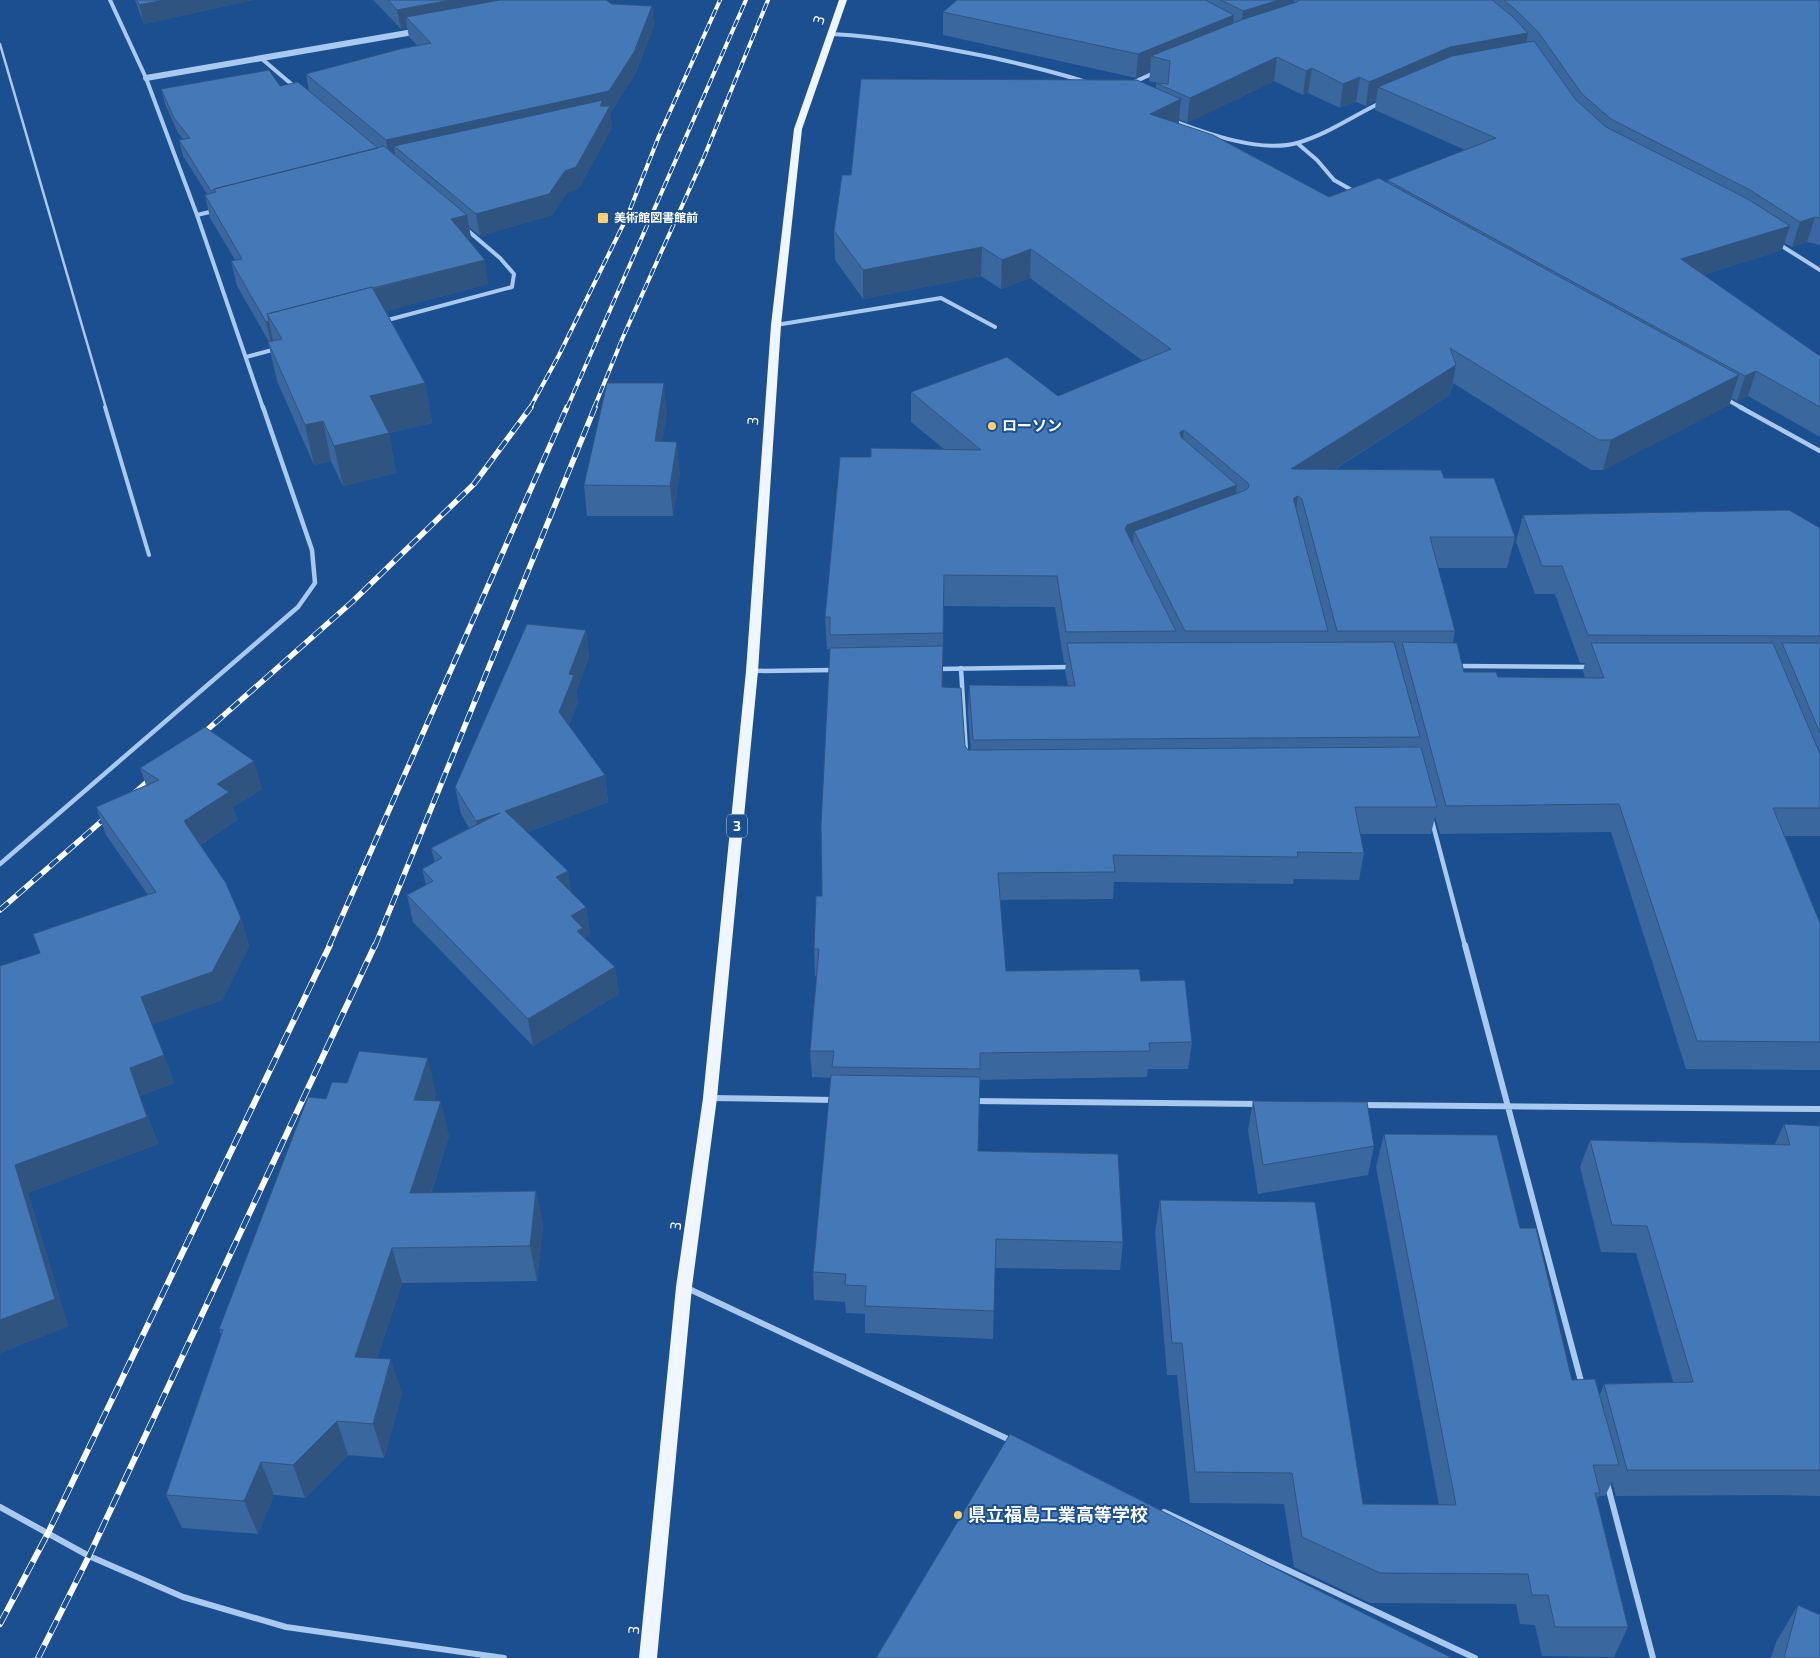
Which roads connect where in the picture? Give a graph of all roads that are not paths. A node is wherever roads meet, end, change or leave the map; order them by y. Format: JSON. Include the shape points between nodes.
{"nodes":[{"id":1,"x":110,"y":0,"type":"edge"},
{"id":2,"x":843,"y":0,"type":"edge"},
{"id":3,"x":425,"y":30,"type":"edge"},
{"id":4,"x":832,"y":34,"type":"junction"},
{"id":5,"x":0,"y":44,"type":"edge"},
{"id":6,"x":262,"y":59,"type":"junction"},
{"id":7,"x":1159,"y":71,"type":"edge"},
{"id":8,"x":146,"y":78,"type":"junction"},
{"id":9,"x":1088,"y":82,"type":"edge"},
{"id":10,"x":1126,"y":85,"type":"edge"},
{"id":11,"x":300,"y":90,"type":"edge"},
{"id":12,"x":1381,"y":102,"type":"edge"},
{"id":13,"x":1166,"y":118,"type":"edge"},
{"id":14,"x":1296,"y":143,"type":"junction"},
{"id":15,"x":1358,"y":194,"type":"edge"},
{"id":16,"x":217,"y":210,"type":"edge"},
{"id":17,"x":197,"y":215,"type":"junction"},
{"id":18,"x":463,"y":227,"type":"edge"},
{"id":19,"x":1771,"y":239,"type":"edge"},
{"id":20,"x":1820,"y":270,"type":"edge"},
{"id":21,"x":379,"y":322,"type":"edge"},
{"id":22,"x":776,"y":325,"type":"junction"},
{"id":23,"x":995,"y":327,"type":"dead end"},
{"id":24,"x":284,"y":347,"type":"edge"},
{"id":25,"x":246,"y":357,"type":"junction"},
{"id":26,"x":1725,"y":398,"type":"edge"},
{"id":27,"x":1820,"y":451,"type":"edge"},
{"id":28,"x":149,"y":555,"type":"dead end"},
{"id":29,"x":1450,"y":666,"type":"edge"},
{"id":30,"x":1080,"y":667,"type":"edge"},
{"id":31,"x":1598,"y":667,"type":"edge"},
{"id":32,"x":961,"y":668,"type":"junction"},
{"id":33,"x":931,"y":669,"type":"edge"},
{"id":34,"x":841,"y":670,"type":"edge"},
{"id":35,"x":752,"y":671,"type":"junction"},
{"id":36,"x":967,"y":763,"type":"edge"},
{"id":37,"x":1431,"y":818,"type":"edge"},
{"id":38,"x":0,"y":864,"type":"edge"},
{"id":39,"x":710,"y":1098,"type":"junction"},
{"id":40,"x":840,"y":1100,"type":"edge"},
{"id":41,"x":970,"y":1101,"type":"edge"},
{"id":42,"x":1269,"y":1104,"type":"edge"},
{"id":43,"x":1358,"y":1105,"type":"edge"},
{"id":44,"x":1508,"y":1106,"type":"junction"},
{"id":45,"x":1820,"y":1109,"type":"edge"},
{"id":46,"x":684,"y":1287,"type":"junction"},
{"id":47,"x":1583,"y":1392,"type":"edge"},
{"id":48,"x":1016,"y":1443,"type":"edge"},
{"id":49,"x":1606,"y":1477,"type":"edge"},
{"id":50,"x":0,"y":1507,"type":"edge"},
{"id":51,"x":1160,"y":1510,"type":"edge"},
{"id":52,"x":504,"y":1658,"type":"edge"},
{"id":53,"x":648,"y":1658,"type":"edge"},
{"id":54,"x":1475,"y":1658,"type":"edge"},
{"id":55,"x":1653,"y":1658,"type":"edge"}],
"edges":[{"from":1,"to":8,"type":"street"},
{"from":2,"to":4,"type":"main road","name":"3","number":"3"},
{"from":3,"to":6,"type":"street"},
{"from":4,"to":9,"type":"street","via":[[871,35],[981,56]]},
{"from":4,"to":22,"type":"main road","name":"3","number":"3","via":[[798,129]]},
{"from":5,"to":28,"type":"lane","via":[[14,102]]},
{"from":6,"to":8,"type":"street"},
{"from":6,"to":11,"type":"street"},
{"from":7,"to":10,"type":"street"},
{"from":8,"to":17,"type":"street"},
{"from":12,"to":14,"type":"street"},
{"from":13,"to":14,"type":"street","via":[[1233,139],[1276,146]]},
{"from":14,"to":15,"type":"street","via":[[1334,180]]},
{"from":16,"to":17,"type":"street"},
{"from":17,"to":25,"type":"street"},
{"from":18,"to":21,"type":"street","via":[[514,274],[512,287]]},
{"from":19,"to":20,"type":"street"},
{"from":22,"to":23,"type":"street","via":[[941,298]]},
{"from":22,"to":35,"type":"main road","name":"3","number":"3"},
{"from":24,"to":25,"type":"street"},
{"from":25,"to":38,"type":"street","via":[[312,550],[315,583],[298,606]]},
{"from":26,"to":27,"type":"street"},
{"from":29,"to":31,"type":"street"},
{"from":30,"to":32,"type":"street"},
{"from":32,"to":33,"type":"street"},
{"from":32,"to":36,"type":"street"},
{"from":34,"to":35,"type":"street"},
{"from":35,"to":39,"type":"main road","name":"3","number":"3"},
{"from":37,"to":44,"type":"street"},
{"from":39,"to":40,"type":"street"},
{"from":39,"to":46,"type":"main road","name":"3","number":"3"},
{"from":41,"to":42,"type":"street"},
{"from":43,"to":44,"type":"street"},
{"from":44,"to":45,"type":"street"},
{"from":44,"to":47,"type":"street"},
{"from":46,"to":48,"type":"street"},
{"from":46,"to":53,"type":"main road","name":"3","number":"3"},
{"from":49,"to":55,"type":"street"},
{"from":50,"to":52,"type":"street","via":[[89,1556],[192,1600],[286,1627]]},
{"from":51,"to":54,"type":"street"}]}
